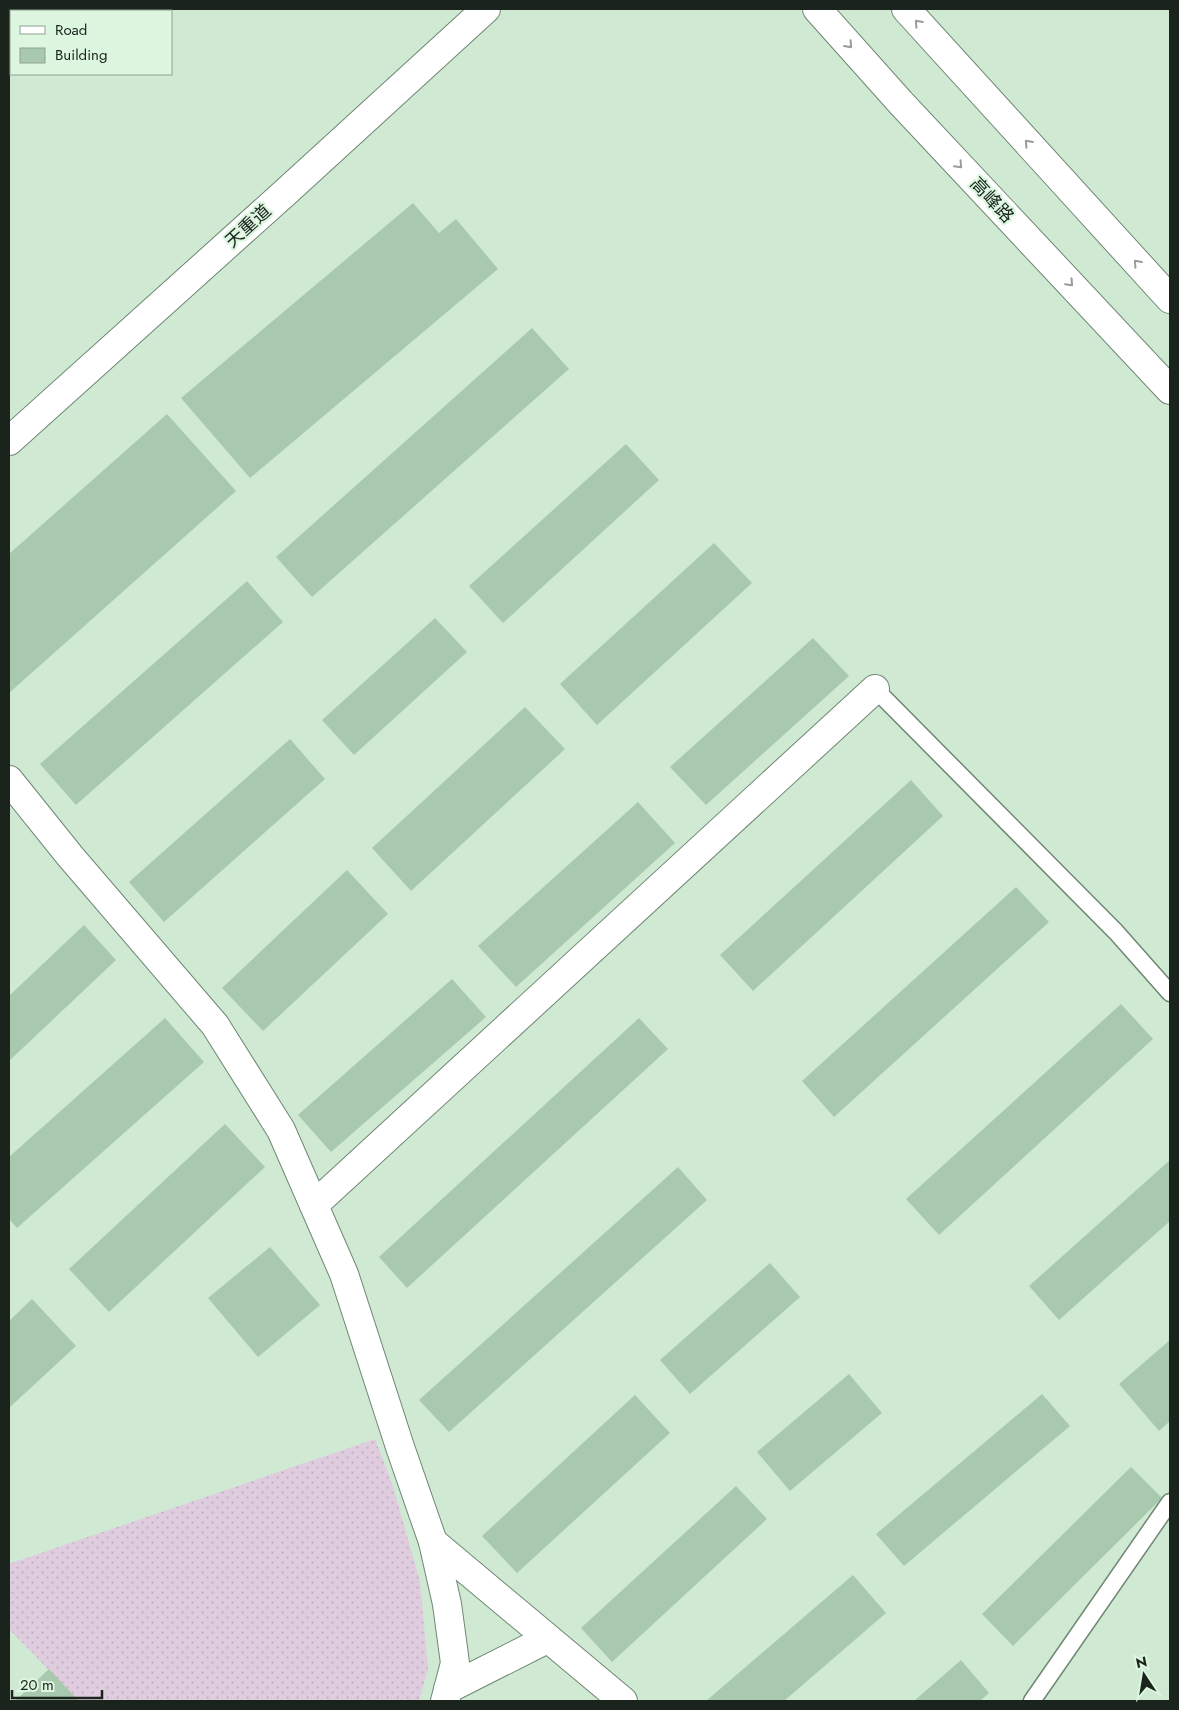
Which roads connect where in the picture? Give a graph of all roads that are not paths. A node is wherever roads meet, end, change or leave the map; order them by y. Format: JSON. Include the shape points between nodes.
{"nodes":[{"id":1,"x":486,"y":9,"type":"edge"},
{"id":2,"x":816,"y":9,"type":"edge"},
{"id":3,"x":906,"y":9,"type":"edge"},
{"id":4,"x":1170,"y":299,"type":"edge"},
{"id":5,"x":1170,"y":390,"type":"edge"},
{"id":6,"x":9,"y":441,"type":"edge"},
{"id":7,"x":874,"y":689,"type":"joint"},
{"id":8,"x":9,"y":780,"type":"edge"},
{"id":9,"x":1170,"y":993,"type":"edge"},
{"id":10,"x":314,"y":1205,"type":"junction"},
{"id":11,"x":1170,"y":1502,"type":"edge"},
{"id":12,"x":433,"y":1542,"type":"junction"},
{"id":13,"x":548,"y":1639,"type":"junction"},
{"id":14,"x":446,"y":1695,"type":"edge"},
{"id":15,"x":623,"y":1701,"type":"edge"},
{"id":16,"x":1032,"y":1701,"type":"edge"}],
"edges":[{"from":1,"to":6,"type":"street","name":"天重道"},
{"from":2,"to":5,"type":"street","name":"高峰路","one_way":true},
{"from":4,"to":3,"type":"street","one_way":true},
{"from":7,"to":9,"type":"lane","via":[[1116,932]]},
{"from":7,"to":10,"type":"street"},
{"from":8,"to":10,"type":"street","via":[[215,1025],[282,1130]]},
{"from":10,"to":12,"type":"street","via":[[344,1274]]},
{"from":11,"to":16,"type":"lane"},
{"from":12,"to":13,"type":"street"},
{"from":12,"to":14,"type":"street","via":[[447,1604],[455,1663]]},
{"from":13,"to":14,"type":"street"},
{"from":13,"to":15,"type":"street"}]}
